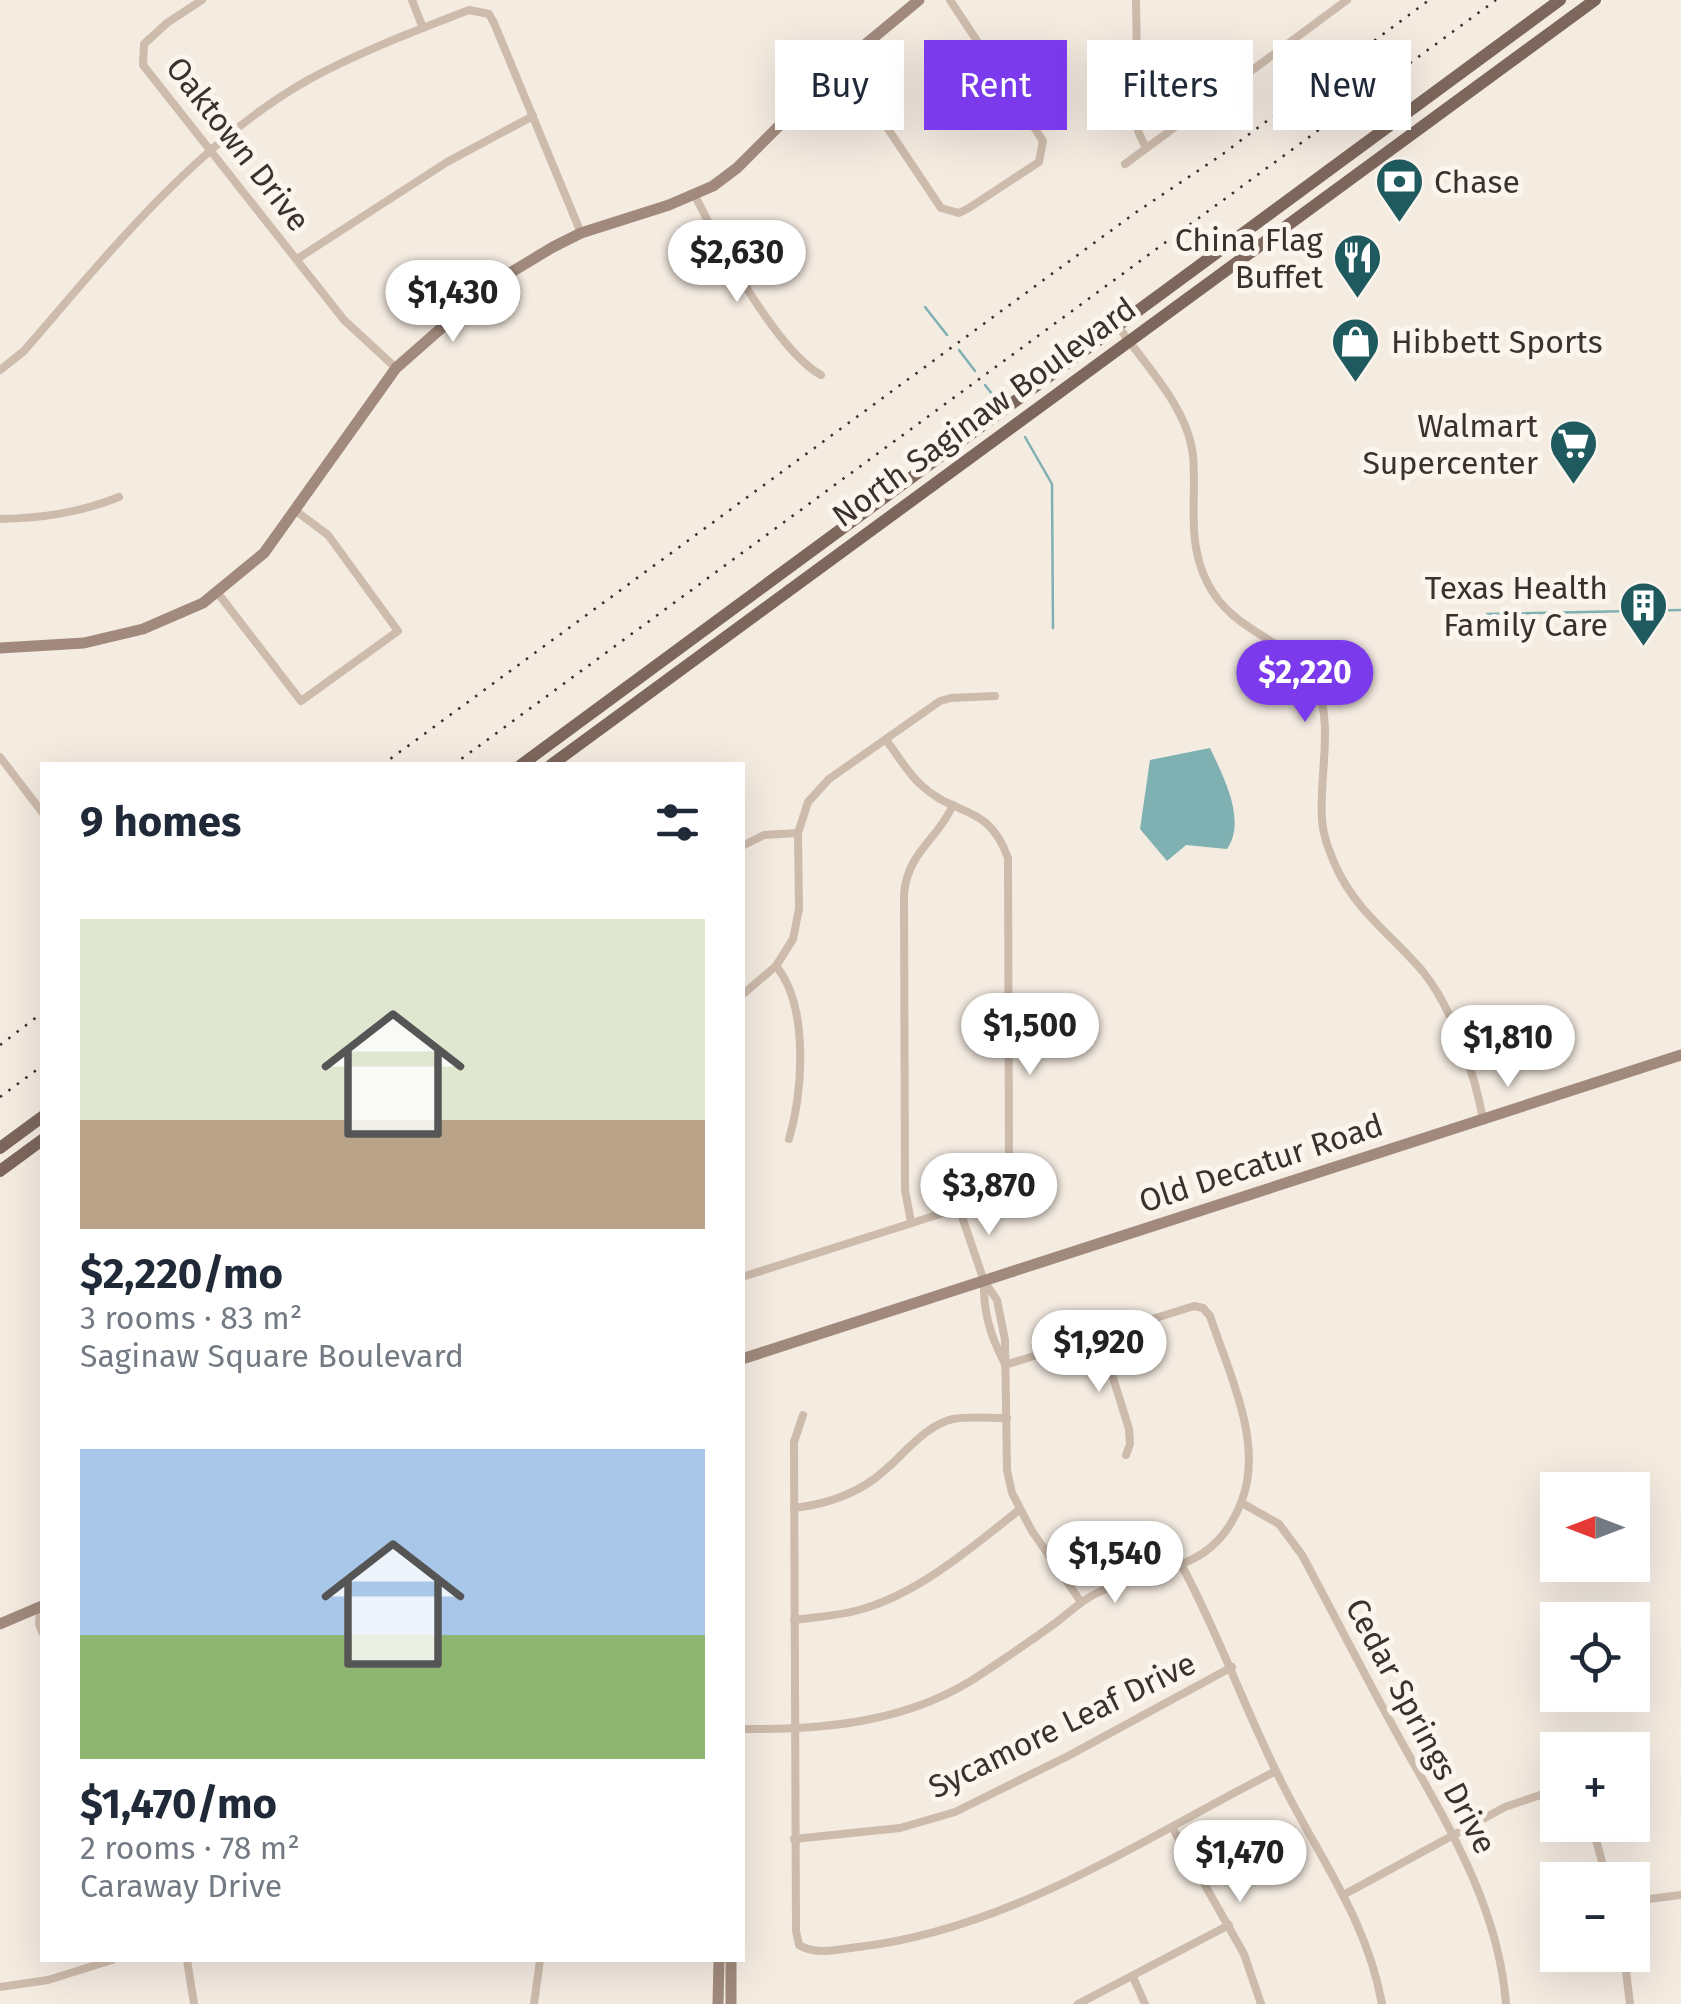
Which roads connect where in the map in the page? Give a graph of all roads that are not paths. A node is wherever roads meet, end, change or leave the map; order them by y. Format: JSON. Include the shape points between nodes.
{"nodes":[{"id":1,"x":202,"y":0,"type":"edge"},
{"id":2,"x":412,"y":0,"type":"edge"},
{"id":3,"x":919,"y":0,"type":"edge"},
{"id":4,"x":950,"y":0,"type":"edge"},
{"id":5,"x":1136,"y":0,"type":"edge"},
{"id":6,"x":1347,"y":0,"type":"edge"},
{"id":7,"x":1560,"y":0,"type":"edge"},
{"id":8,"x":1596,"y":0,"type":"edge"},
{"id":9,"x":423,"y":28,"type":"junction"},
{"id":10,"x":871,"y":40,"type":"edge"},
{"id":11,"x":533,"y":116,"type":"junction"},
{"id":12,"x":775,"y":129,"type":"edge"},
{"id":13,"x":889,"y":130,"type":"edge"},
{"id":14,"x":1146,"y":148,"type":"junction"},
{"id":15,"x":212,"y":152,"type":"junction"},
{"id":16,"x":1125,"y":164,"type":"dead end"},
{"id":17,"x":695,"y":196,"type":"junction"},
{"id":18,"x":580,"y":233,"type":"junction"},
{"id":19,"x":298,"y":259,"type":"junction"},
{"id":20,"x":1118,"y":326,"type":"junction"},
{"id":21,"x":1128,"y":340,"type":"junction"},
{"id":22,"x":396,"y":368,"type":"junction"},
{"id":23,"x":0,"y":370,"type":"edge"},
{"id":24,"x":822,"y":375,"type":"dead end"},
{"id":25,"x":118,"y":497,"type":"dead end"},
{"id":26,"x":296,"y":511,"type":"junction"},
{"id":27,"x":0,"y":519,"type":"edge"},
{"id":28,"x":216,"y":592,"type":"junction"},
{"id":29,"x":0,"y":648,"type":"edge"},
{"id":30,"x":995,"y":696,"type":"dead end"},
{"id":31,"x":886,"y":740,"type":"junction"},
{"id":32,"x":0,"y":757,"type":"edge"},
{"id":33,"x":525,"y":762,"type":"edge"},
{"id":34,"x":555,"y":762,"type":"edge"},
{"id":35,"x":953,"y":805,"type":"junction"},
{"id":36,"x":40,"y":809,"type":"edge"},
{"id":37,"x":798,"y":833,"type":"junction"},
{"id":38,"x":745,"y":844,"type":"edge"},
{"id":39,"x":776,"y":966,"type":"junction"},
{"id":40,"x":745,"y":992,"type":"edge"},
{"id":41,"x":1681,"y":1056,"type":"edge"},
{"id":42,"x":40,"y":1118,"type":"edge"},
{"id":43,"x":1483,"y":1120,"type":"junction"},
{"id":44,"x":789,"y":1139,"type":"dead end"},
{"id":45,"x":40,"y":1141,"type":"edge"},
{"id":46,"x":0,"y":1148,"type":"edge"},
{"id":47,"x":0,"y":1171,"type":"edge"},
{"id":48,"x":959,"y":1208,"type":"junction"},
{"id":49,"x":911,"y":1222,"type":"junction"},
{"id":50,"x":745,"y":1276,"type":"edge"},
{"id":51,"x":984,"y":1280,"type":"junction"},
{"id":52,"x":1100,"y":1336,"type":"junction"},
{"id":53,"x":745,"y":1357,"type":"edge"},
{"id":54,"x":1005,"y":1365,"type":"junction"},
{"id":55,"x":803,"y":1415,"type":"dead end"},
{"id":56,"x":1007,"y":1418,"type":"junction"},
{"id":57,"x":1126,"y":1456,"type":"dead end"},
{"id":58,"x":1242,"y":1503,"type":"junction"},
{"id":59,"x":794,"y":1508,"type":"junction"},
{"id":60,"x":1019,"y":1510,"type":"junction"},
{"id":61,"x":1182,"y":1566,"type":"junction"},
{"id":62,"x":1082,"y":1602,"type":"junction"},
{"id":63,"x":40,"y":1607,"type":"edge"},
{"id":64,"x":794,"y":1620,"type":"junction"},
{"id":65,"x":0,"y":1624,"type":"edge"},
{"id":66,"x":1232,"y":1667,"type":"junction"},
{"id":67,"x":745,"y":1729,"type":"edge"},
{"id":68,"x":794,"y":1730,"type":"junction"},
{"id":69,"x":1276,"y":1771,"type":"junction"},
{"id":70,"x":1540,"y":1795,"type":"edge"},
{"id":71,"x":1172,"y":1826,"type":"junction"},
{"id":72,"x":1455,"y":1836,"type":"junction"},
{"id":73,"x":794,"y":1839,"type":"junction"},
{"id":74,"x":1345,"y":1894,"type":"junction"},
{"id":75,"x":1681,"y":1895,"type":"edge"},
{"id":76,"x":1650,"y":1899,"type":"edge"},
{"id":77,"x":1229,"y":1925,"type":"junction"},
{"id":78,"x":106,"y":1962,"type":"edge"},
{"id":79,"x":187,"y":1962,"type":"edge"},
{"id":80,"x":540,"y":1962,"type":"edge"},
{"id":81,"x":719,"y":1962,"type":"edge"},
{"id":82,"x":732,"y":1962,"type":"edge"},
{"id":83,"x":1626,"y":1972,"type":"edge"},
{"id":84,"x":1133,"y":1977,"type":"junction"},
{"id":85,"x":0,"y":1987,"type":"edge"},
{"id":86,"x":194,"y":2004,"type":"edge"},
{"id":87,"x":534,"y":2004,"type":"edge"},
{"id":88,"x":718,"y":2004,"type":"edge"},
{"id":89,"x":732,"y":2004,"type":"edge"},
{"id":90,"x":1078,"y":2004,"type":"edge"},
{"id":91,"x":1145,"y":2004,"type":"edge"},
{"id":92,"x":1261,"y":2004,"type":"edge"},
{"id":93,"x":1382,"y":2004,"type":"edge"},
{"id":94,"x":1506,"y":2004,"type":"edge"},
{"id":95,"x":1630,"y":2004,"type":"edge"}],
"edges":[{"from":1,"to":15,"type":"street","name":"Oaktown Drive","via":[[166,23],[141,55]]},
{"from":2,"to":9,"type":"street"},
{"from":3,"to":10,"type":"street"},
{"from":4,"to":13,"type":"street","via":[[1043,140],[1039,162],[959,213],[940,208]]},
{"from":5,"to":14,"type":"street","via":[[1138,130]]},
{"from":6,"to":14,"type":"street"},
{"from":7,"to":20,"type":"main road","name":"North Saginaw Boulevard"},
{"from":8,"to":21,"type":"main road","name":"North Saginaw Boulevard"},
{"from":9,"to":11,"type":"street","via":[[468,10],[489,14]]},
{"from":9,"to":15,"type":"street","via":[[310,79]]},
{"from":11,"to":18,"type":"street"},
{"from":11,"to":19,"type":"street","via":[[447,162]]},
{"from":12,"to":17,"type":"street"},
{"from":14,"to":16,"type":"street"},
{"from":15,"to":19,"type":"street","name":"Oaktown Drive"},
{"from":15,"to":23,"type":"street","via":[[134,224]]},
{"from":17,"to":18,"type":"street"},
{"from":17,"to":24,"type":"street","via":[[776,328],[798,359]]},
{"from":18,"to":22,"type":"street","via":[[505,276]]},
{"from":19,"to":22,"type":"street","name":"Oaktown Drive","via":[[344,320]]},
{"from":20,"to":21,"type":"street"},
{"from":20,"to":33,"type":"main road","name":"North Saginaw Boulevard"},
{"from":21,"to":34,"type":"main road","name":"North Saginaw Boulevard"},
{"from":21,"to":43,"type":"street","via":[[1187,432],[1192,533],[1207,584],[1225,610],[1300,660],[1316,684],[1324,716],[1325,840],[1348,892],[1428,978],[1479,1095]]},
{"from":22,"to":26,"type":"street"},
{"from":25,"to":27,"type":"street","via":[[46,518]]},
{"from":26,"to":28,"type":"street","via":[[264,553]]},
{"from":26,"to":28,"type":"street","via":[[328,535],[398,630],[301,701]]},
{"from":28,"to":29,"type":"street","via":[[143,629],[84,643]]},
{"from":30,"to":31,"type":"street","via":[[940,702]]},
{"from":31,"to":35,"type":"street","via":[[919,784]]},
{"from":31,"to":37,"type":"street","via":[[817,790]]},
{"from":32,"to":36,"type":"street"},
{"from":35,"to":48,"type":"street","via":[[994,829],[1010,872],[1010,1164],[999,1184]]},
{"from":35,"to":49,"type":"street","via":[[909,866],[904,894],[905,1190]]},
{"from":37,"to":38,"type":"street","via":[[764,835]]},
{"from":37,"to":39,"type":"street","via":[[797,924]]},
{"from":39,"to":40,"type":"street"},
{"from":39,"to":44,"type":"street","via":[[794,996],[798,1023],[797,1110]]},
{"from":41,"to":43,"type":"street","name":"Old Decatur Road"},
{"from":42,"to":46,"type":"main road"},
{"from":43,"to":51,"type":"street","name":"Old Decatur Road"},
{"from":45,"to":47,"type":"main road"},
{"from":48,"to":49,"type":"street"},
{"from":48,"to":51,"type":"street"},
{"from":49,"to":50,"type":"street"},
{"from":51,"to":53,"type":"street","name":"Old Decatur Road"},
{"from":51,"to":54,"type":"street","via":[[983,1307]]},
{"from":51,"to":54,"type":"street","via":[[996,1300]]},
{"from":52,"to":54,"type":"street"},
{"from":52,"to":57,"type":"street","via":[[1129,1429]]},
{"from":52,"to":58,"type":"street","via":[[1194,1306],[1210,1316],[1247,1438]]},
{"from":54,"to":56,"type":"street"},
{"from":55,"to":59,"type":"street","via":[[794,1442]]},
{"from":56,"to":59,"type":"street","via":[[942,1423],[851,1493]]},
{"from":56,"to":60,"type":"street","via":[[1007,1470]]},
{"from":58,"to":61,"type":"street","via":[[1217,1540]]},
{"from":58,"to":72,"type":"street","name":"Cedar Springs Drive","via":[[1291,1537]]},
{"from":59,"to":64,"type":"street"},
{"from":60,"to":62,"type":"street"},
{"from":60,"to":64,"type":"street","via":[[902,1592],[858,1610]]},
{"from":61,"to":62,"type":"street"},
{"from":61,"to":66,"type":"street"},
{"from":62,"to":68,"type":"street","via":[[978,1676],[927,1702],[873,1719]]},
{"from":63,"to":65,"type":"street"},
{"from":64,"to":68,"type":"street"},
{"from":66,"to":69,"type":"street"},
{"from":66,"to":73,"type":"street","name":"Sycamore Leaf Drive","via":[[955,1812],[900,1828]]},
{"from":67,"to":68,"type":"street"},
{"from":68,"to":73,"type":"street"},
{"from":69,"to":71,"type":"street"},
{"from":69,"to":74,"type":"street"},
{"from":70,"to":72,"type":"street"},
{"from":71,"to":73,"type":"street","via":[[1006,1909],[940,1932],[811,1952],[799,1945],[796,1931]]},
{"from":71,"to":77,"type":"street"},
{"from":72,"to":74,"type":"street"},
{"from":72,"to":94,"type":"street","name":"Cedar Springs Drive","via":[[1486,1914]]},
{"from":74,"to":93,"type":"street"},
{"from":75,"to":76,"type":"street"},
{"from":77,"to":84,"type":"street"},
{"from":77,"to":92,"type":"street"},
{"from":78,"to":85,"type":"street"},
{"from":79,"to":86,"type":"street"},
{"from":80,"to":87,"type":"street"},
{"from":81,"to":88,"type":"street"},
{"from":82,"to":89,"type":"street"},
{"from":83,"to":95,"type":"street"},
{"from":84,"to":90,"type":"street"},
{"from":84,"to":91,"type":"street"}]}
